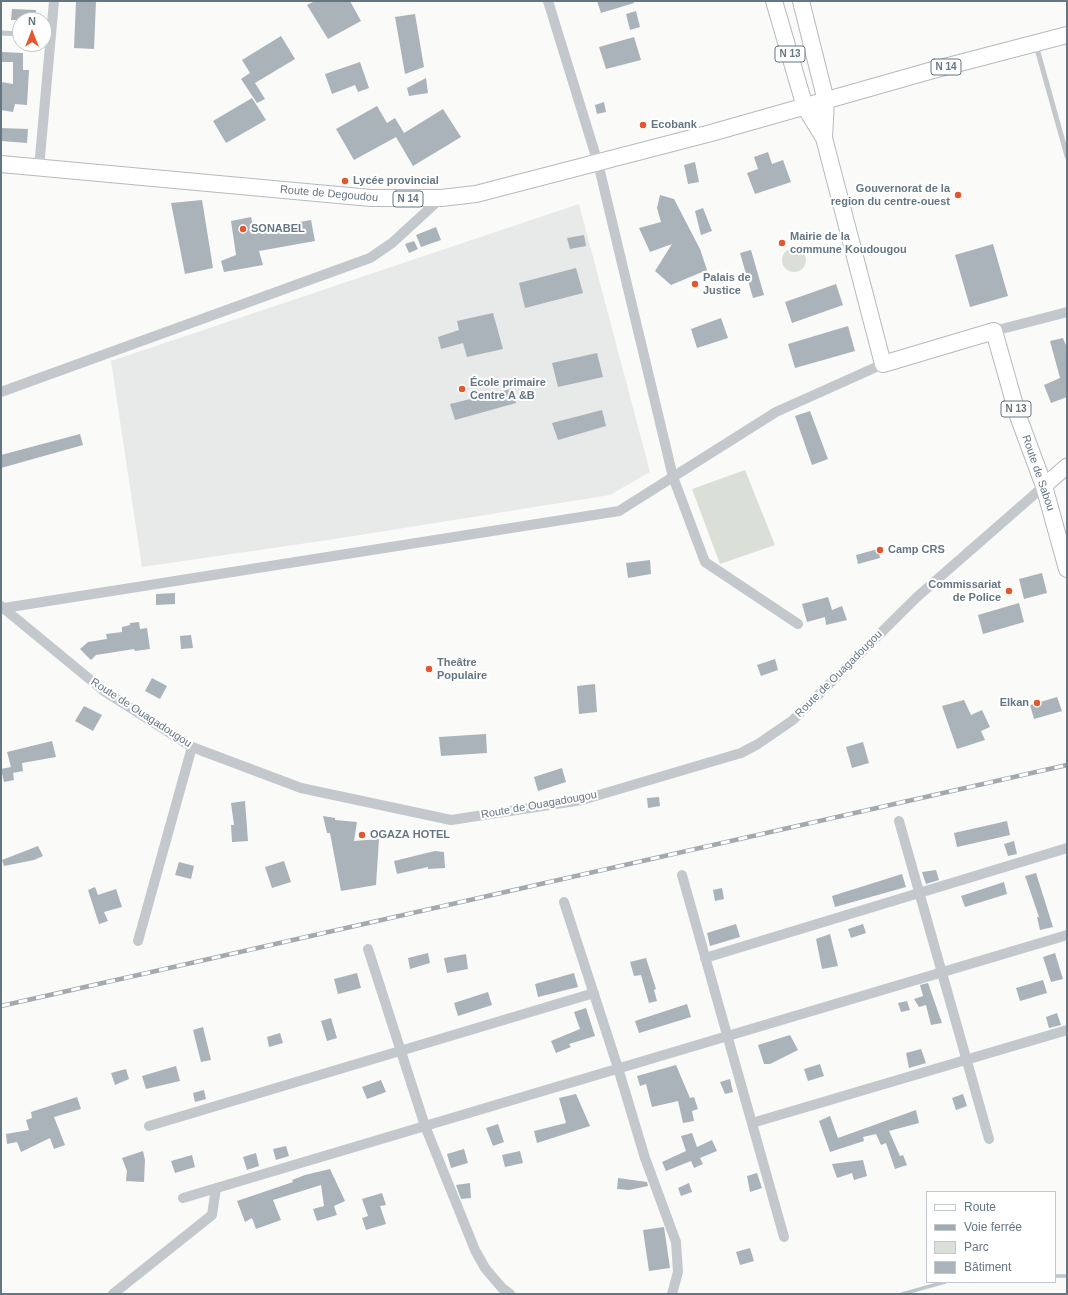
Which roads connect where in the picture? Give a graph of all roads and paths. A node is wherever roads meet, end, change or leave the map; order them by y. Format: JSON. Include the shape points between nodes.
{"nodes":[{"id":1,"x":54,"y":1,"type":"edge"},
{"id":2,"x":548,"y":1,"type":"edge"},
{"id":3,"x":774,"y":1,"type":"edge"},
{"id":4,"x":801,"y":1,"type":"edge"},
{"id":5,"x":52,"y":12,"type":"edge"},
{"id":6,"x":1,"y":33,"type":"edge"},
{"id":7,"x":12,"y":34,"type":"edge"},
{"id":8,"x":1067,"y":35,"type":"edge"},
{"id":9,"x":1036,"y":43,"type":"junction"},
{"id":10,"x":46,"y":52,"type":"edge"},
{"id":11,"x":815,"y":104,"type":"junction"},
{"id":12,"x":1067,"y":156,"type":"edge"},
{"id":13,"x":598,"y":163,"type":"junction"},
{"id":14,"x":1,"y":164,"type":"edge"},
{"id":15,"x":39,"y":168,"type":"junction"},
{"id":16,"x":440,"y":198,"type":"junction"},
{"id":17,"x":1067,"y":312,"type":"edge"},
{"id":18,"x":994,"y":331,"type":"junction"},
{"id":19,"x":883,"y":364,"type":"junction"},
{"id":20,"x":1,"y":392,"type":"edge"},
{"id":21,"x":1067,"y":466,"type":"edge"},
{"id":22,"x":673,"y":477,"type":"junction"},
{"id":23,"x":1044,"y":486,"type":"junction"},
{"id":24,"x":1067,"y":569,"type":"edge"},
{"id":25,"x":2,"y":607,"type":"edge"},
{"id":26,"x":798,"y":624,"type":"dead end"},
{"id":27,"x":192,"y":747,"type":"junction"},
{"id":28,"x":899,"y":821,"type":"dead end"},
{"id":29,"x":1067,"y":848,"type":"edge"},
{"id":30,"x":682,"y":875,"type":"dead end"},
{"id":31,"x":919,"y":892,"type":"junction"},
{"id":32,"x":564,"y":902,"type":"dead end"},
{"id":33,"x":1067,"y":935,"type":"edge"},
{"id":34,"x":138,"y":941,"type":"dead end"},
{"id":35,"x":368,"y":948,"type":"dead end"},
{"id":36,"x":705,"y":958,"type":"junction"},
{"id":37,"x":942,"y":972,"type":"junction"},
{"id":38,"x":594,"y":993,"type":"junction"},
{"id":39,"x":1067,"y":1030,"type":"edge"},
{"id":40,"x":727,"y":1036,"type":"junction"},
{"id":41,"x":401,"y":1051,"type":"junction"},
{"id":42,"x":966,"y":1059,"type":"junction"},
{"id":43,"x":618,"y":1068,"type":"junction"},
{"id":44,"x":752,"y":1123,"type":"junction"},
{"id":45,"x":149,"y":1126,"type":"dead end"},
{"id":46,"x":425,"y":1126,"type":"junction"},
{"id":47,"x":989,"y":1139,"type":"dead end"},
{"id":48,"x":216,"y":1188,"type":"junction"},
{"id":49,"x":184,"y":1198,"type":"dead end"},
{"id":50,"x":784,"y":1237,"type":"dead end"},
{"id":51,"x":113,"y":1294,"type":"edge"},
{"id":52,"x":510,"y":1294,"type":"edge"},
{"id":53,"x":672,"y":1294,"type":"edge"}],
"edges":[{"from":1,"to":5,"type":"street"},
{"from":2,"to":13,"type":"street"},
{"from":3,"to":11,"type":"main road","number":"N 13"},
{"from":4,"to":11,"type":"main road","number":"N 13"},
{"from":6,"to":7,"type":"lane"},
{"from":8,"to":9,"type":"main road","number":"N 14"},
{"from":9,"to":11,"type":"main road","number":"N 14"},
{"from":9,"to":12,"type":"lane"},
{"from":10,"to":15,"type":"street"},
{"from":11,"to":13,"type":"main road","name":"Route de Degoudou","number":"N 14"},
{"from":11,"to":19,"type":"main road","number":"N 13"},
{"from":13,"to":16,"type":"main road","name":"Route de Degoudou","number":"N 14","via":[[476,194]]},
{"from":13,"to":22,"type":"street"},
{"from":14,"to":15,"type":"main road","name":"Route de Degoudou","number":"N 14"},
{"from":15,"to":16,"type":"main road","name":"Route de Degoudou","number":"N 14","via":[[371,198]]},
{"from":16,"to":20,"type":"street","via":[[392,243],[370,258]]},
{"from":17,"to":18,"type":"street"},
{"from":18,"to":19,"type":"main road"},
{"from":18,"to":23,"type":"main road","name":"Route de Sabou","number":"N 13","via":[[1018,416]]},
{"from":19,"to":22,"type":"street","via":[[776,412]]},
{"from":21,"to":23,"type":"main road","name":"Route de Ouagadougou"},
{"from":22,"to":25,"type":"street","via":[[619,511]]},
{"from":22,"to":26,"type":"street","via":[[705,562]]},
{"from":23,"to":24,"type":"main road","name":"Route de Sabou","number":"N 13"},
{"from":23,"to":27,"type":"street","name":"Route de Ouagadougou","via":[[917,597],[793,720],[741,753],[582,800],[451,820],[301,788]]},
{"from":25,"to":27,"type":"street","name":"Route de Ouagadougou","via":[[104,691]]},
{"from":27,"to":34,"type":"street"},
{"from":28,"to":31,"type":"street"},
{"from":29,"to":31,"type":"street"},
{"from":30,"to":36,"type":"street"},
{"from":31,"to":36,"type":"street"},
{"from":31,"to":37,"type":"street"},
{"from":32,"to":38,"type":"street"},
{"from":33,"to":37,"type":"street"},
{"from":35,"to":41,"type":"street"},
{"from":36,"to":40,"type":"street"},
{"from":37,"to":40,"type":"street"},
{"from":37,"to":42,"type":"street"},
{"from":38,"to":41,"type":"street"},
{"from":38,"to":43,"type":"street"},
{"from":39,"to":42,"type":"street"},
{"from":40,"to":43,"type":"street"},
{"from":40,"to":44,"type":"street"},
{"from":41,"to":45,"type":"street"},
{"from":41,"to":46,"type":"street"},
{"from":42,"to":44,"type":"street"},
{"from":42,"to":47,"type":"street"},
{"from":43,"to":46,"type":"street"},
{"from":43,"to":53,"type":"street","via":[[645,1158],[676,1242],[678,1272]]},
{"from":44,"to":50,"type":"street"},
{"from":46,"to":48,"type":"street"},
{"from":46,"to":52,"type":"street","via":[[475,1250],[485,1268]]},
{"from":48,"to":49,"type":"street"},
{"from":48,"to":51,"type":"street","via":[[212,1215]]}]}
